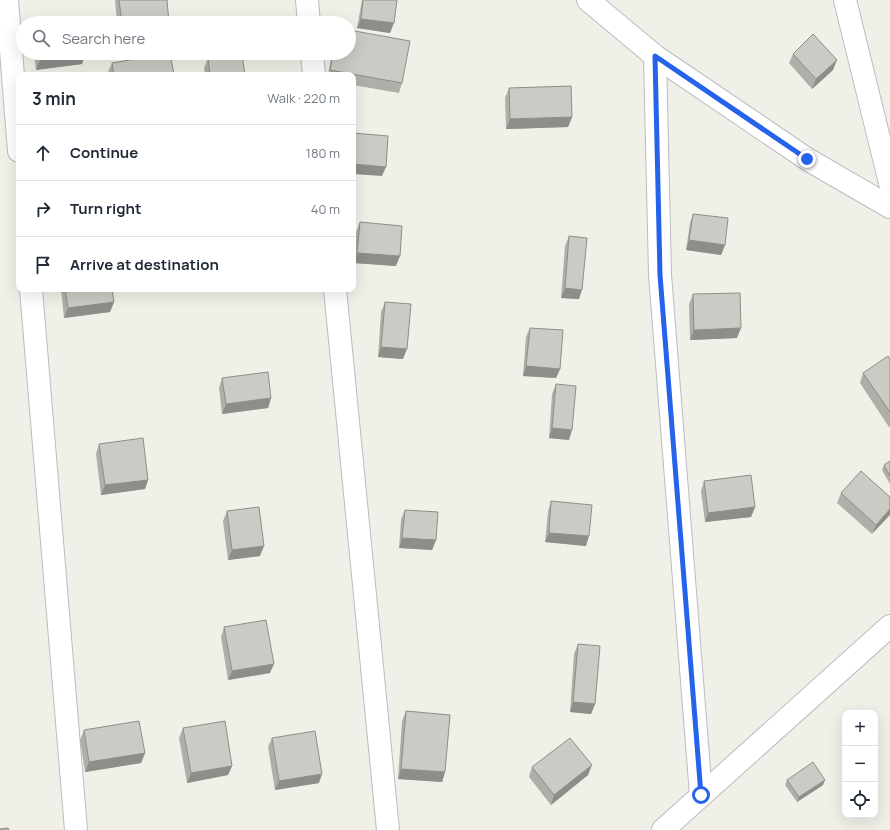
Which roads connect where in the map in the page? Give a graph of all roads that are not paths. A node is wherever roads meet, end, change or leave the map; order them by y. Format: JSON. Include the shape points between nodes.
{"nodes":[{"id":1,"x":7,"y":0,"type":"edge"},
{"id":2,"x":307,"y":0,"type":"edge"},
{"id":3,"x":588,"y":0,"type":"edge"},
{"id":4,"x":845,"y":0,"type":"edge"},
{"id":5,"x":308,"y":16,"type":"edge"},
{"id":6,"x":655,"y":56,"type":"junction"},
{"id":7,"x":313,"y":60,"type":"edge"},
{"id":8,"x":314,"y":72,"type":"edge"},
{"id":9,"x":7,"y":88,"type":"edge"},
{"id":10,"x":16,"y":135,"type":"edge"},
{"id":11,"x":890,"y":183,"type":"edge"},
{"id":12,"x":890,"y":207,"type":"edge"},
{"id":13,"x":31,"y":292,"type":"edge"},
{"id":14,"x":335,"y":292,"type":"edge"},
{"id":15,"x":890,"y":626,"type":"edge"},
{"id":16,"x":701,"y":795,"type":"junction"},
{"id":17,"x":76,"y":830,"type":"edge"},
{"id":18,"x":388,"y":830,"type":"edge"},
{"id":19,"x":663,"y":830,"type":"edge"}],
"edges":[{"from":1,"to":9,"type":"street"},
{"from":2,"to":5,"type":"street"},
{"from":3,"to":6,"type":"street"},
{"from":4,"to":11,"type":"street"},
{"from":6,"to":12,"type":"street","via":[[807,159]]},
{"from":6,"to":16,"type":"street","via":[[660,275]]},
{"from":7,"to":8,"type":"street"},
{"from":9,"to":10,"type":"street"},
{"from":13,"to":17,"type":"street"},
{"from":14,"to":18,"type":"street"},
{"from":15,"to":16,"type":"street"},
{"from":16,"to":19,"type":"street"}]}
